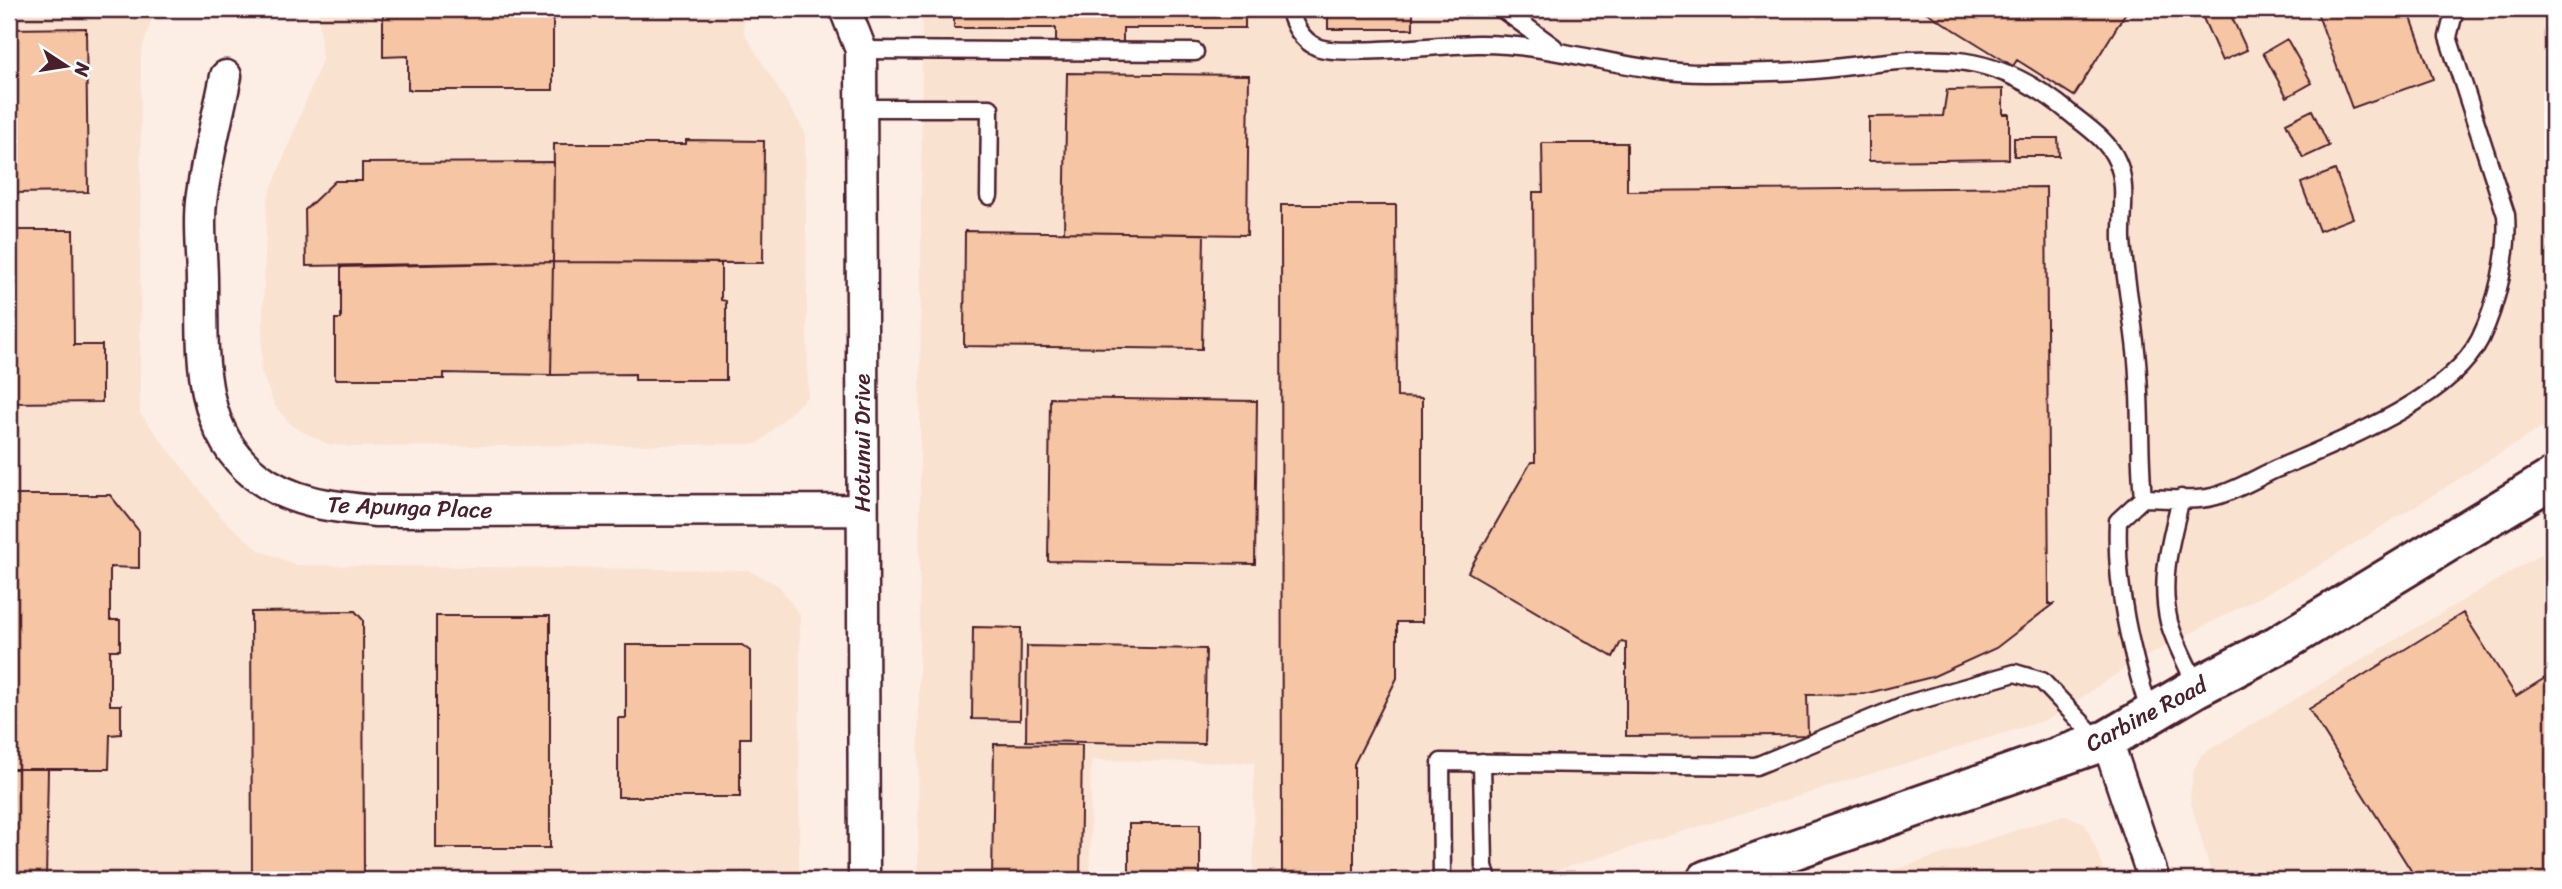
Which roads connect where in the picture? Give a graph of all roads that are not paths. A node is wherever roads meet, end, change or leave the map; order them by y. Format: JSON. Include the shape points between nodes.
{"nodes":[{"id":1,"x":845,"y":9,"type":"edge"},
{"id":2,"x":1289,"y":9,"type":"edge"},
{"id":3,"x":1502,"y":9,"type":"edge"},
{"id":4,"x":2455,"y":9,"type":"edge"},
{"id":5,"x":1556,"y":49,"type":"junction"},
{"id":6,"x":861,"y":50,"type":"junction"},
{"id":7,"x":1195,"y":52,"type":"dead end"},
{"id":8,"x":226,"y":76,"type":"dead end"},
{"id":9,"x":861,"y":108,"type":"junction"},
{"id":10,"x":989,"y":195,"type":"dead end"},
{"id":11,"x":2553,"y":478,"type":"edge"},
{"id":12,"x":2143,"y":498,"type":"junction"},
{"id":13,"x":2181,"y":498,"type":"junction"},
{"id":14,"x":862,"y":510,"type":"junction"},
{"id":15,"x":2197,"y":687,"type":"junction"},
{"id":16,"x":2150,"y":716,"type":"junction"},
{"id":17,"x":2104,"y":741,"type":"junction"},
{"id":18,"x":1482,"y":762,"type":"junction"},
{"id":19,"x":864,"y":880,"type":"edge"},
{"id":20,"x":1442,"y":880,"type":"edge"},
{"id":21,"x":1488,"y":880,"type":"edge"},
{"id":22,"x":1707,"y":880,"type":"edge"},
{"id":23,"x":2154,"y":880,"type":"edge"}],
"edges":[{"from":1,"to":6,"type":"street","name":"Hotunui Drive"},
{"from":2,"to":5,"type":"lane","via":[[1298,32],[1331,50],[1477,44]]},
{"from":3,"to":5,"type":"lane"},
{"from":4,"to":13,"type":"lane","via":[[2448,37],[2506,215],[2503,267],[2479,340],[2455,370],[2413,403],[2366,430],[2212,497]]},
{"from":5,"to":12,"type":"lane","via":[[1642,67],[1706,73],[1946,59],[1997,68],[2044,91],[2102,139],[2122,174],[2122,241],[2138,373]]},
{"from":6,"to":7,"type":"lane"},
{"from":6,"to":9,"type":"street","name":"Hotunui Drive"},
{"from":8,"to":14,"type":"street","name":"Te Apunga Place","via":[[201,204],[204,377],[214,418],[232,450],[254,474],[318,505],[376,510]]},
{"from":9,"to":10,"type":"lane","via":[[990,108]]},
{"from":9,"to":14,"type":"street","name":"Hotunui Drive"},
{"from":11,"to":15,"type":"main road","name":"Carbine Road","via":[[2278,645]]},
{"from":12,"to":13,"type":"lane"},
{"from":12,"to":16,"type":"lane","via":[[2118,521],[2117,548],[2126,634]]},
{"from":13,"to":15,"type":"lane","via":[[2166,559],[2165,593],[2170,624]]},
{"from":14,"to":19,"type":"street","name":"Hotunui Drive"},
{"from":15,"to":16,"type":"main road","name":"Carbine Road"},
{"from":16,"to":17,"type":"main road","name":"Carbine Road"},
{"from":17,"to":18,"type":"lane","via":[[2042,681],[2015,673],[1907,704],[1756,766]]},
{"from":17,"to":22,"type":"main road","name":"Carbine Road"},
{"from":17,"to":23,"type":"street"},
{"from":18,"to":20,"type":"lane","via":[[1441,762]]},
{"from":18,"to":21,"type":"lane","via":[[1483,854]]}]}
